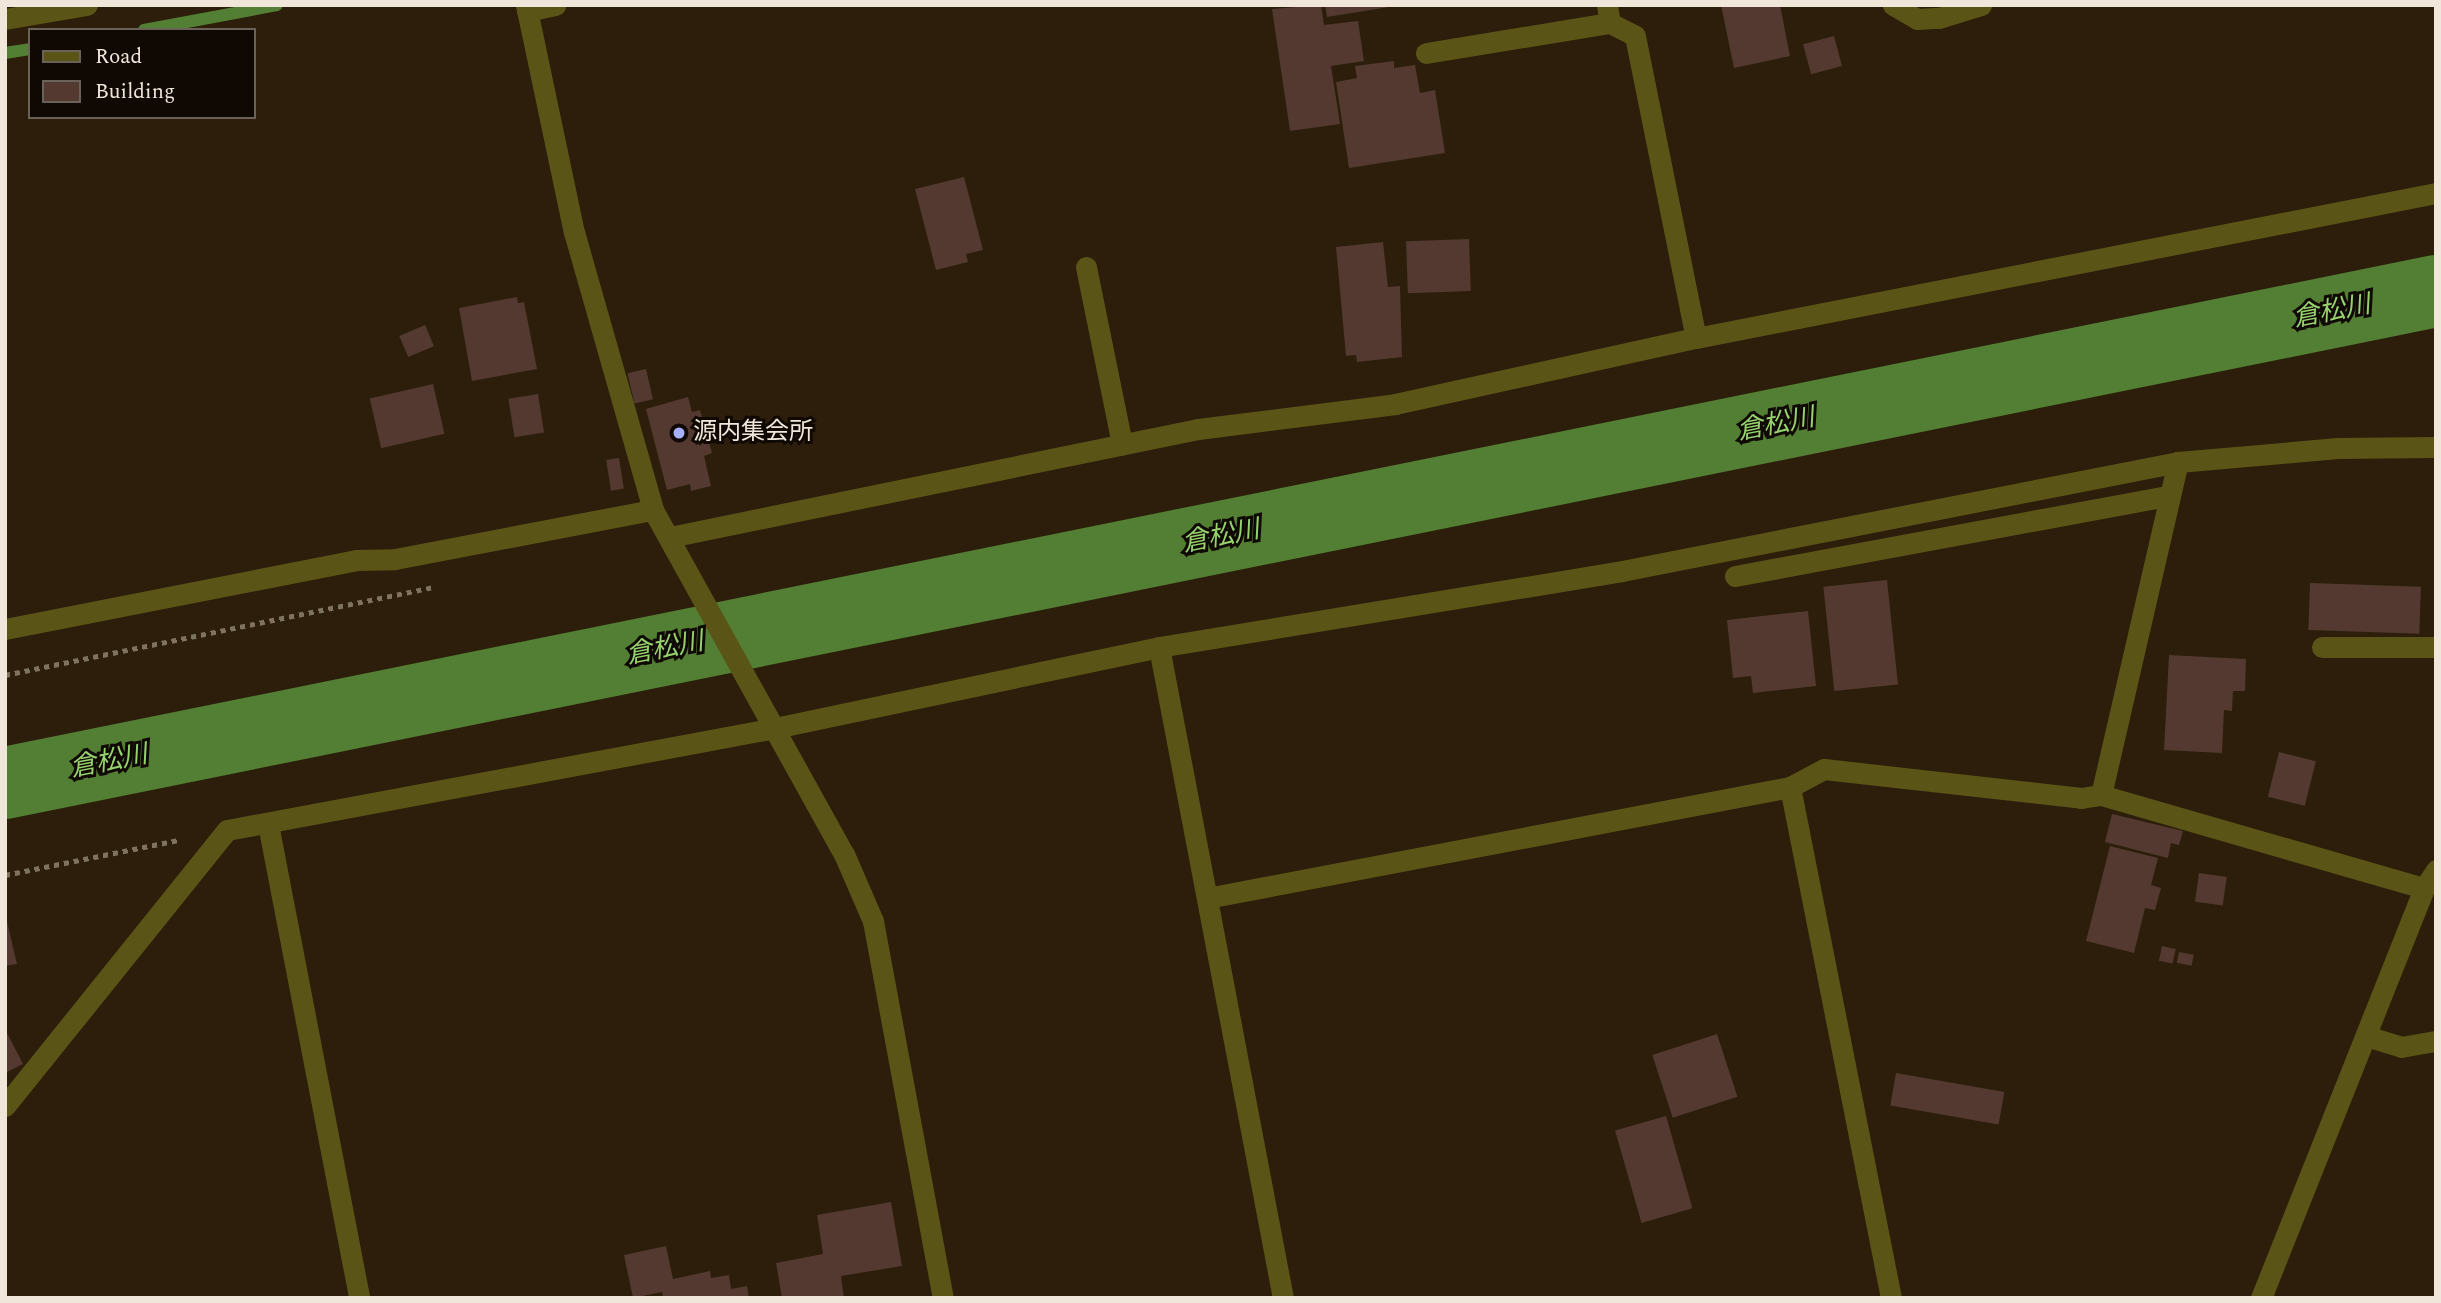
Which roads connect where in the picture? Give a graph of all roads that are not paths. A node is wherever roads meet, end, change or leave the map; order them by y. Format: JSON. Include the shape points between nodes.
{"nodes":[{"id":1,"x":87,"y":5,"type":"edge"},
{"id":2,"x":555,"y":5,"type":"edge"},
{"id":3,"x":1894,"y":5,"type":"edge"},
{"id":4,"x":1981,"y":5,"type":"edge"},
{"id":5,"x":526,"y":8,"type":"edge"},
{"id":6,"x":1609,"y":14,"type":"edge"},
{"id":7,"x":5,"y":19,"type":"edge"},
{"id":8,"x":1426,"y":53,"type":"dead end"},
{"id":9,"x":2436,"y":193,"type":"edge"},
{"id":10,"x":1086,"y":267,"type":"dead end"},
{"id":11,"x":1696,"y":338,"type":"junction"},
{"id":12,"x":1122,"y":444,"type":"junction"},
{"id":13,"x":2436,"y":447,"type":"edge"},
{"id":14,"x":2178,"y":463,"type":"junction"},
{"id":15,"x":2170,"y":495,"type":"junction"},
{"id":16,"x":653,"y":510,"type":"junction"},
{"id":17,"x":670,"y":537,"type":"junction"},
{"id":18,"x":1735,"y":576,"type":"dead end"},
{"id":19,"x":5,"y":629,"type":"edge"},
{"id":20,"x":1159,"y":647,"type":"junction"},
{"id":21,"x":2322,"y":647,"type":"dead end"},
{"id":22,"x":2436,"y":647,"type":"edge"},
{"id":23,"x":775,"y":728,"type":"junction"},
{"id":24,"x":1790,"y":787,"type":"junction"},
{"id":25,"x":2101,"y":795,"type":"junction"},
{"id":26,"x":268,"y":824,"type":"junction"},
{"id":27,"x":2430,"y":879,"type":"edge"},
{"id":28,"x":1207,"y":898,"type":"junction"},
{"id":29,"x":2367,"y":1036,"type":"junction"},
{"id":30,"x":2436,"y":1041,"type":"edge"},
{"id":31,"x":5,"y":1106,"type":"edge"},
{"id":32,"x":359,"y":1298,"type":"edge"},
{"id":33,"x":943,"y":1298,"type":"edge"},
{"id":34,"x":1283,"y":1298,"type":"edge"},
{"id":35,"x":1891,"y":1298,"type":"edge"},
{"id":36,"x":2261,"y":1298,"type":"edge"}],
"edges":[{"from":1,"to":7,"type":"street"},
{"from":2,"to":5,"type":"street"},
{"from":3,"to":4,"type":"street","via":[[1917,19],[1939,18]]},
{"from":5,"to":16,"type":"street","via":[[574,232]]},
{"from":6,"to":8,"type":"street"},
{"from":6,"to":11,"type":"street","via":[[1635,36]]},
{"from":9,"to":11,"type":"street"},
{"from":10,"to":12,"type":"street"},
{"from":11,"to":12,"type":"street","via":[[1395,404],[1198,429]]},
{"from":12,"to":17,"type":"street"},
{"from":13,"to":14,"type":"street","via":[[2337,448]]},
{"from":14,"to":15,"type":"street"},
{"from":14,"to":20,"type":"street","via":[[1622,571]]},
{"from":15,"to":18,"type":"street"},
{"from":15,"to":25,"type":"street"},
{"from":16,"to":17,"type":"street"},
{"from":16,"to":19,"type":"street"},
{"from":17,"to":23,"type":"street"},
{"from":20,"to":23,"type":"street"},
{"from":20,"to":28,"type":"street"},
{"from":21,"to":22,"type":"street"},
{"from":23,"to":26,"type":"street"},
{"from":23,"to":33,"type":"street","via":[[844,854],[873,921]]},
{"from":24,"to":25,"type":"street","via":[[1824,769],[2081,798]]},
{"from":24,"to":28,"type":"street"},
{"from":24,"to":35,"type":"street"},
{"from":25,"to":27,"type":"street"},
{"from":26,"to":31,"type":"street","via":[[227,830]]},
{"from":26,"to":32,"type":"street"},
{"from":27,"to":29,"type":"street"},
{"from":28,"to":34,"type":"street"},
{"from":29,"to":30,"type":"street","via":[[2401,1047]]},
{"from":29,"to":36,"type":"street"}]}
